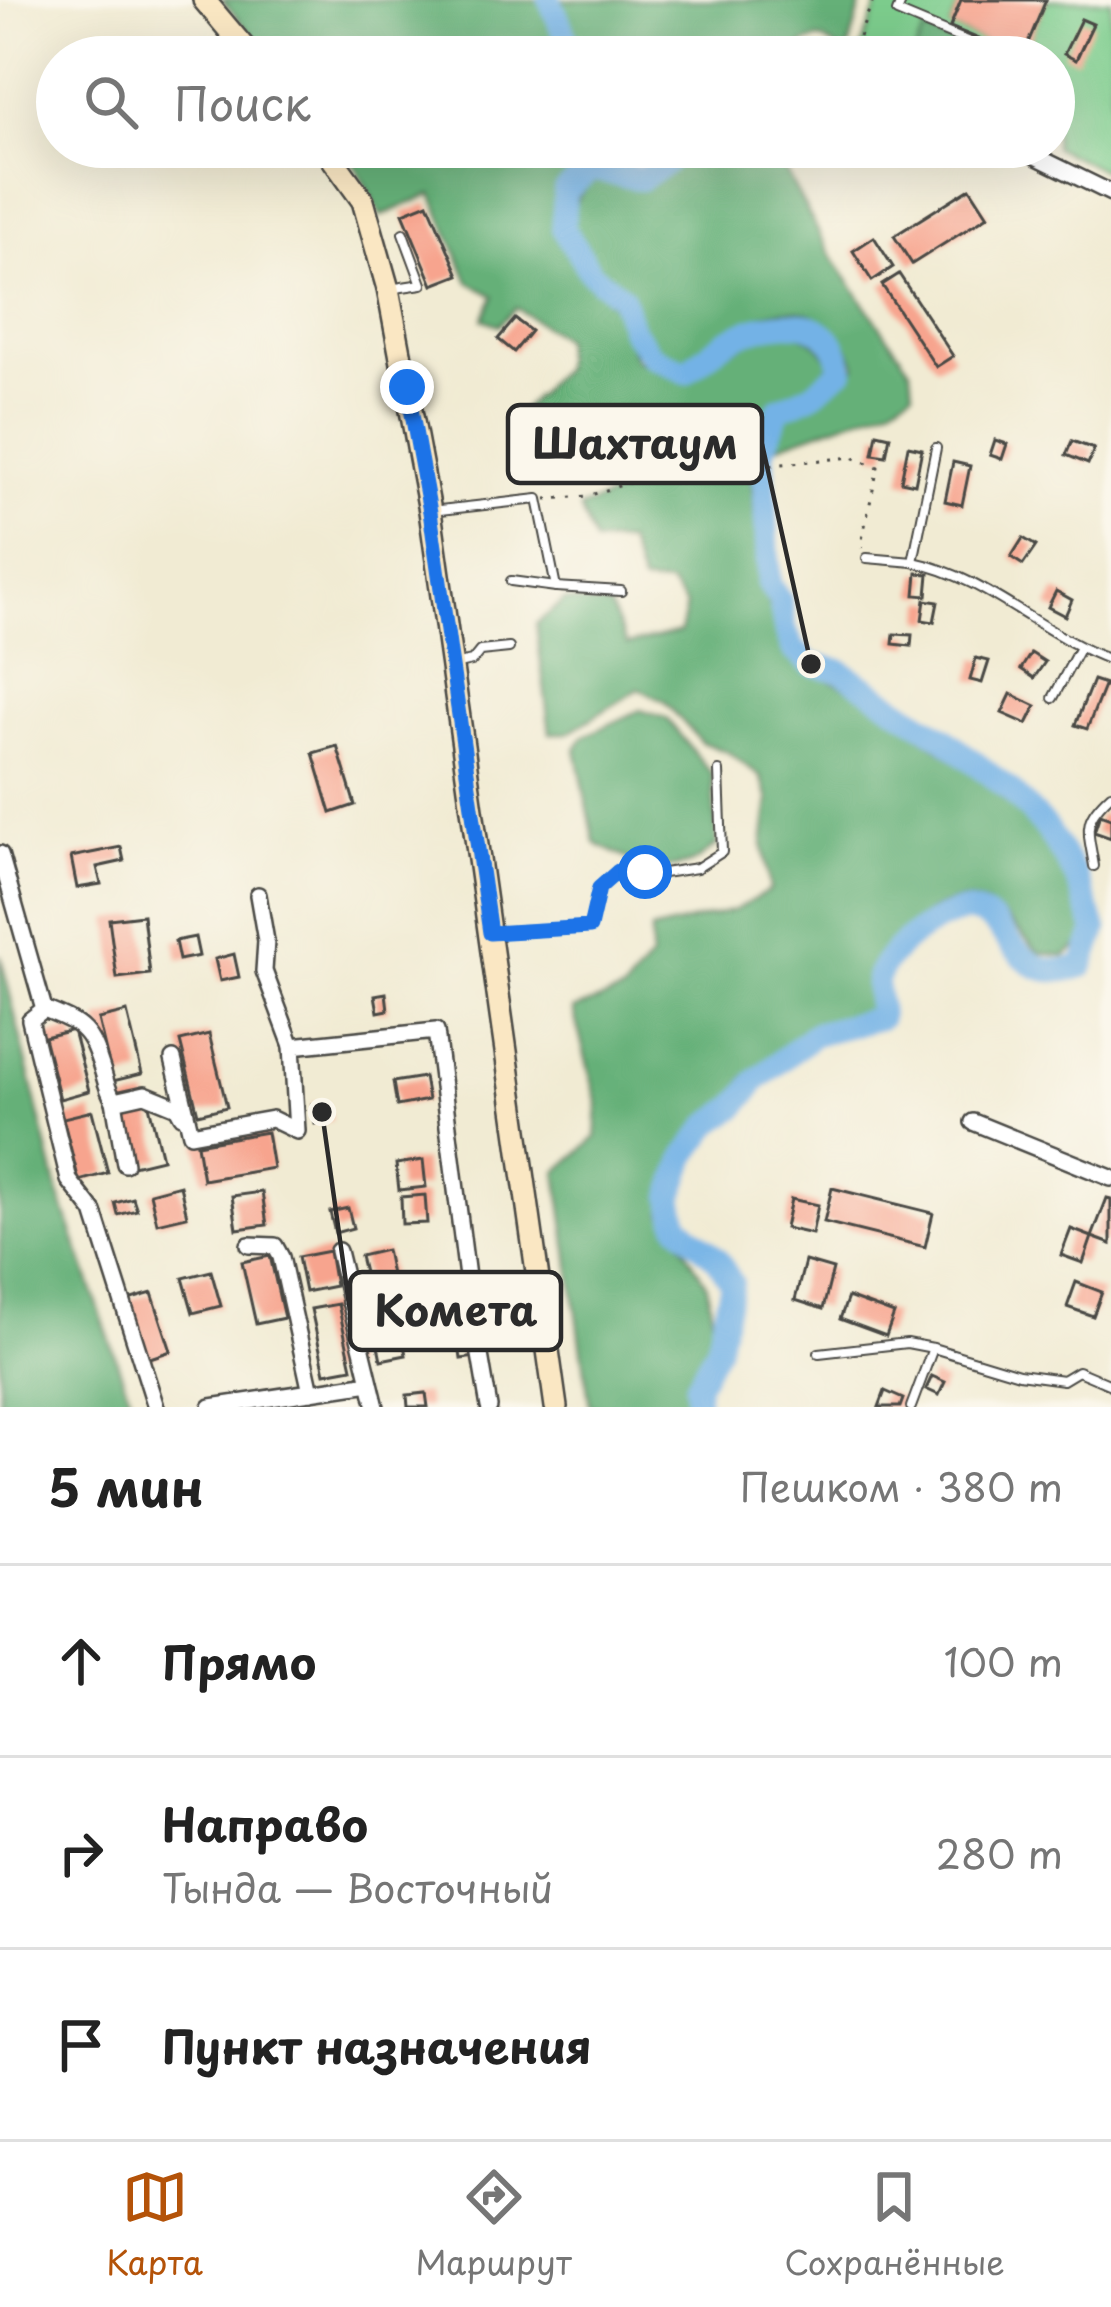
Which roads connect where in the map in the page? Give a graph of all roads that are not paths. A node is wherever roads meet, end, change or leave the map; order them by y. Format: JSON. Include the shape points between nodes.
{"nodes":[{"id":1,"x":204,"y":0,"type":"edge"},
{"id":2,"x":902,"y":0,"type":"edge"},
{"id":3,"x":234,"y":36,"type":"edge"},
{"id":4,"x":955,"y":36,"type":"edge"},
{"id":5,"x":339,"y":168,"type":"edge"},
{"id":6,"x":1060,"y":168,"type":"edge"},
{"id":7,"x":1111,"y":193,"type":"edge"},
{"id":8,"x":404,"y":233,"type":"dead end"},
{"id":9,"x":388,"y":290,"type":"junction"},
{"id":10,"x":936,"y":448,"type":"dead end"},
{"id":11,"x":430,"y":512,"type":"junction"},
{"id":12,"x":867,"y":558,"type":"road end"},
{"id":13,"x":913,"y":562,"type":"junction"},
{"id":14,"x":511,"y":581,"type":"dead end"},
{"id":15,"x":556,"y":587,"type":"junction"},
{"id":16,"x":622,"y":591,"type":"dead end"},
{"id":17,"x":509,"y":648,"type":"dead end"},
{"id":18,"x":1079,"y":649,"type":"junction"},
{"id":19,"x":1111,"y":660,"type":"edge"},
{"id":20,"x":452,"y":665,"type":"junction"},
{"id":21,"x":1053,"y":698,"type":"dead end"},
{"id":22,"x":719,"y":771,"type":"dead end"},
{"id":23,"x":1111,"y":794,"type":"edge"},
{"id":24,"x":0,"y":854,"type":"edge"},
{"id":25,"x":1094,"y":866,"type":"dead end"},
{"id":26,"x":258,"y":896,"type":"dead end"},
{"id":27,"x":490,"y":933,"type":"junction"},
{"id":28,"x":44,"y":1009,"type":"junction"},
{"id":29,"x":292,"y":1046,"type":"junction"},
{"id":30,"x":172,"y":1059,"type":"dead end"},
{"id":31,"x":114,"y":1101,"type":"junction"},
{"id":32,"x":973,"y":1122,"type":"dead end"},
{"id":33,"x":191,"y":1134,"type":"junction"},
{"id":34,"x":125,"y":1164,"type":"dead end"},
{"id":35,"x":1111,"y":1178,"type":"edge"},
{"id":36,"x":249,"y":1246,"type":"dead end"},
{"id":37,"x":338,"y":1251,"type":"dead end"},
{"id":38,"x":468,"y":1285,"type":"junction"},
{"id":39,"x":350,"y":1302,"type":"junction"},
{"id":40,"x":933,"y":1348,"type":"junction"},
{"id":41,"x":818,"y":1353,"type":"dead end"},
{"id":42,"x":370,"y":1383,"type":"junction"},
{"id":43,"x":1111,"y":1384,"type":"edge"},
{"id":44,"x":311,"y":1392,"type":"junction"},
{"id":45,"x":156,"y":1407,"type":"edge"},
{"id":46,"x":211,"y":1407,"type":"edge"},
{"id":47,"x":376,"y":1407,"type":"edge"},
{"id":48,"x":489,"y":1407,"type":"edge"},
{"id":49,"x":556,"y":1407,"type":"edge"},
{"id":50,"x":911,"y":1407,"type":"edge"}],
"edges":[{"from":1,"to":3,"type":"street"},
{"from":2,"to":4,"type":"lane","via":[[897,12]]},
{"from":5,"to":9,"type":"street","via":[[363,201]]},
{"from":6,"to":7,"type":"street"},
{"from":8,"to":9,"type":"lane","via":[[422,284]]},
{"from":9,"to":11,"type":"street"},
{"from":10,"to":13,"type":"lane"},
{"from":11,"to":15,"type":"lane","via":[[538,500]]},
{"from":11,"to":20,"type":"street"},
{"from":12,"to":13,"type":"lane"},
{"from":13,"to":18,"type":"lane","via":[[965,579]]},
{"from":14,"to":15,"type":"lane"},
{"from":15,"to":16,"type":"lane"},
{"from":17,"to":20,"type":"lane","via":[[480,650]]},
{"from":18,"to":19,"type":"lane"},
{"from":18,"to":21,"type":"lane"},
{"from":20,"to":27,"type":"street"},
{"from":22,"to":27,"type":"lane","via":[[722,852],[697,868],[618,871],[599,888],[590,927]]},
{"from":23,"to":25,"type":"lane","via":[[1088,828]]},
{"from":24,"to":28,"type":"street"},
{"from":26,"to":29,"type":"street","via":[[264,971]]},
{"from":27,"to":49,"type":"street"},
{"from":28,"to":31,"type":"street","via":[[80,1025],[95,1044]]},
{"from":28,"to":45,"type":"street","via":[[30,1020],[69,1180],[94,1212]]},
{"from":29,"to":33,"type":"street","via":[[297,1131],[272,1119]]},
{"from":29,"to":38,"type":"street","via":[[436,1031]]},
{"from":30,"to":33,"type":"street"},
{"from":31,"to":33,"type":"street","via":[[157,1097],[177,1107]]},
{"from":31,"to":34,"type":"street"},
{"from":32,"to":35,"type":"street"},
{"from":36,"to":44,"type":"street","via":[[275,1246],[281,1257]]},
{"from":37,"to":39,"type":"street"},
{"from":38,"to":39,"type":"street"},
{"from":38,"to":48,"type":"street"},
{"from":39,"to":42,"type":"street"},
{"from":40,"to":41,"type":"lane","via":[[907,1343]]},
{"from":40,"to":43,"type":"lane","via":[[1019,1374],[1063,1380],[1078,1372]]},
{"from":40,"to":50,"type":"lane"},
{"from":42,"to":44,"type":"street"},
{"from":42,"to":47,"type":"street"},
{"from":44,"to":46,"type":"street"}]}
